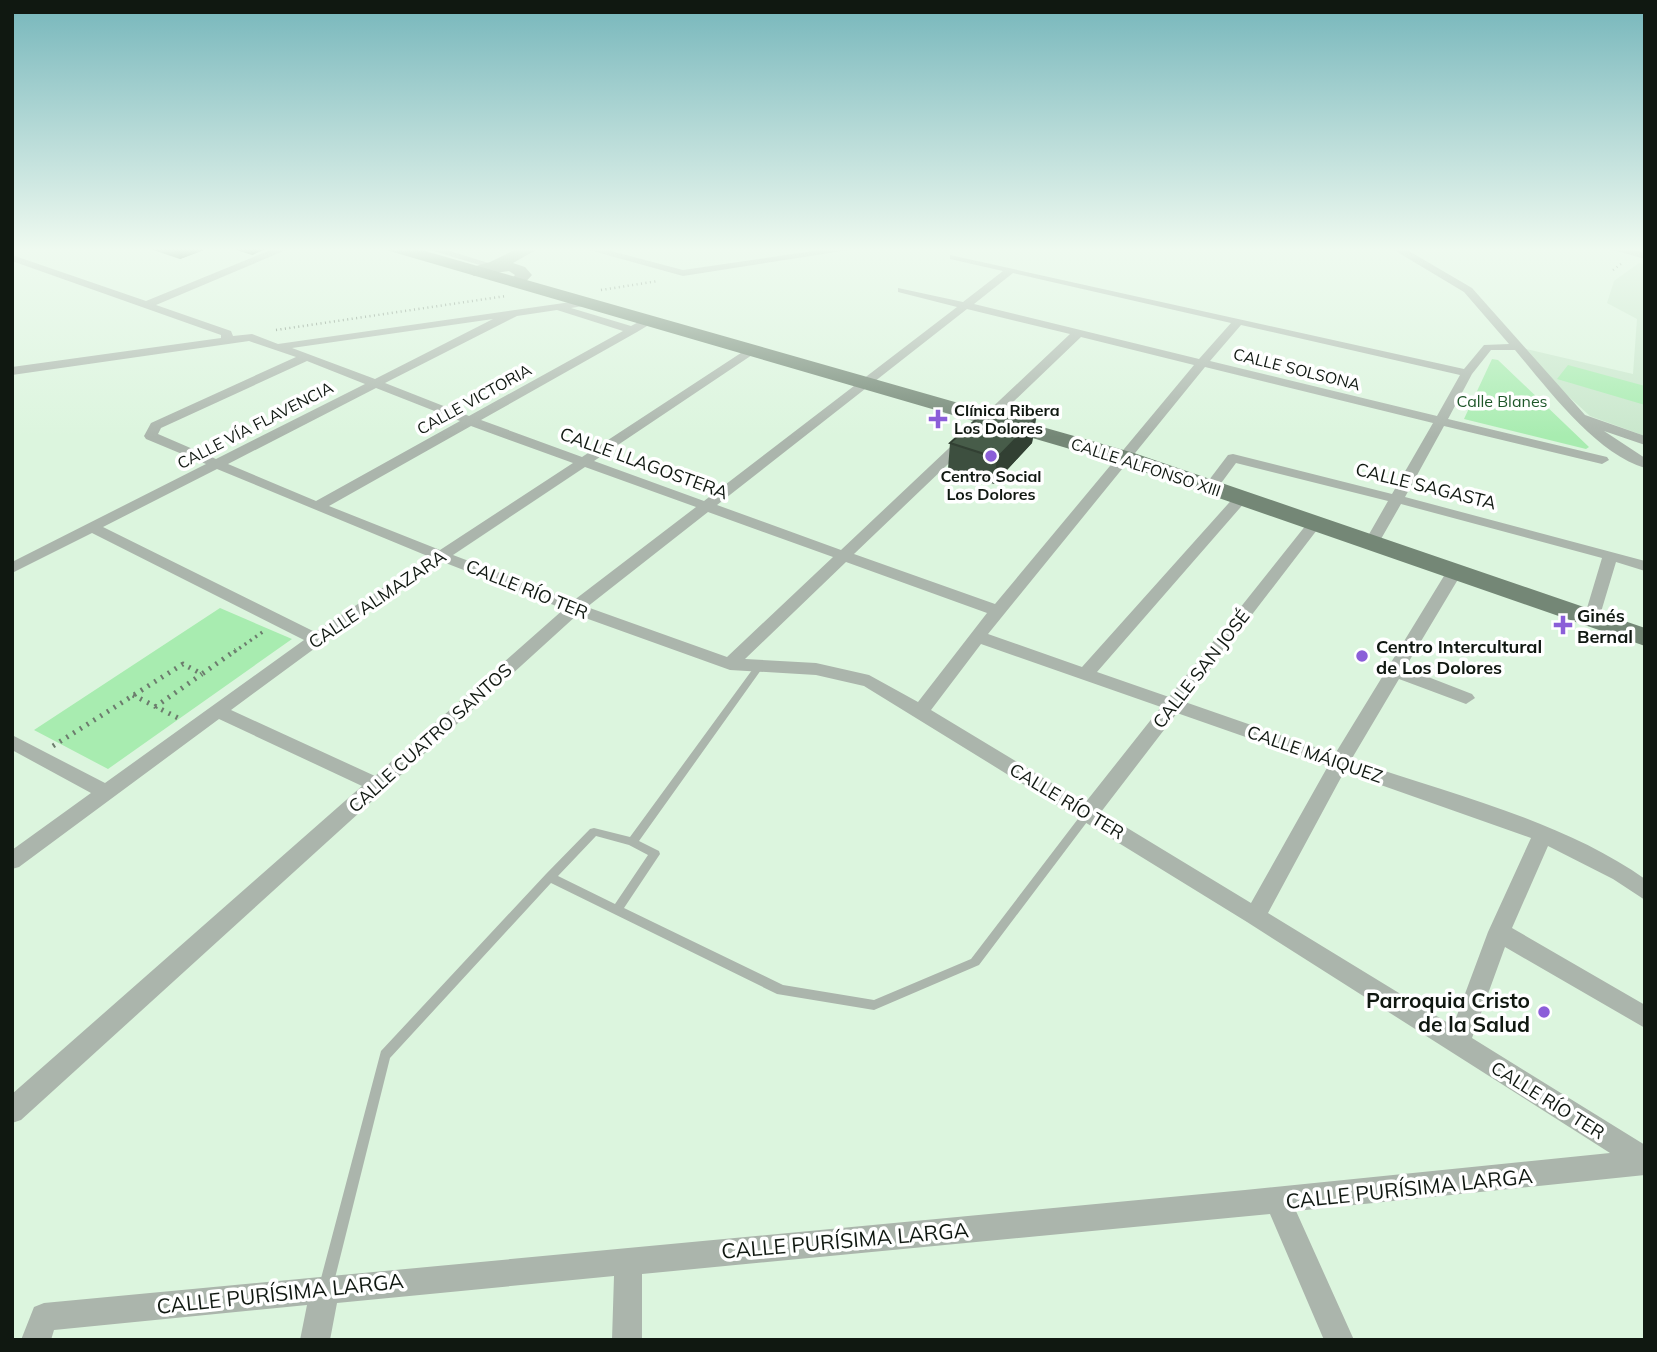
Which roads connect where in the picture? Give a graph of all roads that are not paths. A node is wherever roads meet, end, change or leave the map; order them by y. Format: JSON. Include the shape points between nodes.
{"nodes":[{"id":1,"x":161,"y":310,"type":"edge"},
{"id":2,"x":524,"y":310,"type":"edge"},
{"id":3,"x":586,"y":310,"type":"edge"},
{"id":4,"x":601,"y":310,"type":"edge"},
{"id":5,"x":957,"y":310,"type":"edge"},
{"id":6,"x":984,"y":310,"type":"edge"},
{"id":7,"x":1190,"y":310,"type":"edge"},
{"id":8,"x":1485,"y":310,"type":"edge"},
{"id":9,"x":514,"y":313,"type":"junction"},
{"id":10,"x":1239,"y":321,"type":"junction"},
{"id":11,"x":640,"y":326,"type":"junction"},
{"id":12,"x":1078,"y":333,"type":"junction"},
{"id":13,"x":227,"y":339,"type":"junction"},
{"id":14,"x":279,"y":347,"type":"junction"},
{"id":15,"x":1515,"y":347,"type":"junction"},
{"id":16,"x":751,"y":351,"type":"junction"},
{"id":17,"x":305,"y":357,"type":"junction"},
{"id":18,"x":1200,"y":362,"type":"junction"},
{"id":19,"x":12,"y":371,"type":"edge"},
{"id":20,"x":1467,"y":373,"type":"junction"},
{"id":21,"x":864,"y":383,"type":"junction"},
{"id":22,"x":373,"y":384,"type":"junction"},
{"id":23,"x":1580,"y":418,"type":"junction"},
{"id":24,"x":987,"y":419,"type":"junction"},
{"id":25,"x":1439,"y":420,"type":"junction"},
{"id":26,"x":470,"y":421,"type":"junction"},
{"id":27,"x":1645,"y":441,"type":"edge"},
{"id":28,"x":1126,"y":458,"type":"junction"},
{"id":29,"x":1602,"y":460,"type":"dead end"},
{"id":30,"x":583,"y":462,"type":"junction"},
{"id":31,"x":1645,"y":464,"type":"edge"},
{"id":32,"x":217,"y":465,"type":"junction"},
{"id":33,"x":1210,"y":487,"type":"junction"},
{"id":34,"x":1241,"y":498,"type":"junction"},
{"id":35,"x":1398,"y":499,"type":"junction"},
{"id":36,"x":707,"y":506,"type":"junction"},
{"id":37,"x":317,"y":507,"type":"junction"},
{"id":38,"x":1315,"y":523,"type":"junction"},
{"id":39,"x":93,"y":528,"type":"junction"},
{"id":40,"x":1372,"y":543,"type":"junction"},
{"id":41,"x":441,"y":554,"type":"junction"},
{"id":42,"x":844,"y":556,"type":"junction"},
{"id":43,"x":1610,"y":556,"type":"junction"},
{"id":44,"x":1645,"y":566,"type":"edge"},
{"id":45,"x":12,"y":568,"type":"edge"},
{"id":46,"x":1455,"y":571,"type":"junction"},
{"id":47,"x":575,"y":608,"type":"junction"},
{"id":48,"x":997,"y":611,"type":"junction"},
{"id":49,"x":1592,"y":618,"type":"junction"},
{"id":50,"x":976,"y":636,"type":"junction"},
{"id":51,"x":1645,"y":637,"type":"edge"},
{"id":52,"x":316,"y":639,"type":"junction"},
{"id":53,"x":730,"y":664,"type":"junction"},
{"id":54,"x":758,"y":668,"type":"junction"},
{"id":55,"x":1395,"y":671,"type":"junction"},
{"id":56,"x":1085,"y":675,"type":"junction"},
{"id":57,"x":1466,"y":698,"type":"dead end"},
{"id":58,"x":1173,"y":705,"type":"junction"},
{"id":59,"x":218,"y":711,"type":"junction"},
{"id":60,"x":920,"y":712,"type":"junction"},
{"id":61,"x":12,"y":742,"type":"edge"},
{"id":62,"x":1340,"y":762,"type":"junction"},
{"id":63,"x":377,"y":785,"type":"junction"},
{"id":64,"x":106,"y":792,"type":"junction"},
{"id":65,"x":1088,"y":814,"type":"junction"},
{"id":66,"x":1543,"y":834,"type":"junction"},
{"id":67,"x":632,"y":842,"type":"junction"},
{"id":68,"x":12,"y":861,"type":"edge"},
{"id":69,"x":550,"y":877,"type":"junction"},
{"id":70,"x":1645,"y":891,"type":"edge"},
{"id":71,"x":617,"y":909,"type":"junction"},
{"id":72,"x":1255,"y":916,"type":"junction"},
{"id":73,"x":1499,"y":932,"type":"junction"},
{"id":74,"x":1645,"y":1017,"type":"edge"},
{"id":75,"x":1458,"y":1044,"type":"junction"},
{"id":76,"x":12,"y":1111,"type":"edge"},
{"id":77,"x":1645,"y":1161,"type":"edge"},
{"id":78,"x":1278,"y":1202,"type":"junction"},
{"id":79,"x":628,"y":1260,"type":"junction"},
{"id":80,"x":325,"y":1289,"type":"junction"},
{"id":81,"x":40,"y":1329,"type":"edge"},
{"id":82,"x":315,"y":1340,"type":"edge"},
{"id":83,"x":627,"y":1340,"type":"edge"},
{"id":84,"x":1339,"y":1340,"type":"edge"}],
"edges":[{"from":1,"to":13,"type":"street","via":[[227,333]]},
{"from":2,"to":9,"type":"street"},
{"from":3,"to":11,"type":"street"},
{"from":4,"to":11,"type":"main road","name":"CALLE ALFONSO XIII"},
{"from":5,"to":21,"type":"street","name":"CALLE CUATRO SANTOS"},
{"from":6,"to":12,"type":"street","name":"CALLE SOLSONA"},
{"from":7,"to":10,"type":"street"},
{"from":8,"to":15,"type":"street"},
{"from":9,"to":14,"type":"street"},
{"from":9,"to":22,"type":"street","name":"CALLE VÍA FLAVENCIA"},
{"from":10,"to":18,"type":"street"},
{"from":10,"to":20,"type":"street"},
{"from":11,"to":16,"type":"main road","name":"CALLE ALFONSO XIII"},
{"from":11,"to":26,"type":"street","name":"CALLE VICTORIA"},
{"from":12,"to":18,"type":"street","name":"CALLE SOLSONA"},
{"from":12,"to":24,"type":"street"},
{"from":13,"to":14,"type":"street","name":"CALLE LLAGOSTERA","via":[[251,337]]},
{"from":13,"to":19,"type":"street"},
{"from":14,"to":17,"type":"street","name":"CALLE LLAGOSTERA"},
{"from":15,"to":20,"type":"street","via":[[1488,347]]},
{"from":15,"to":23,"type":"street"},
{"from":16,"to":21,"type":"main road","name":"CALLE ALFONSO XIII"},
{"from":16,"to":30,"type":"street","name":"CALLE ALMAZARA"},
{"from":17,"to":22,"type":"street","name":"CALLE LLAGOSTERA"},
{"from":17,"to":32,"type":"street","name":"CALLE RÍO TER","via":[[156,426],[152,436]]},
{"from":18,"to":25,"type":"street","name":"CALLE SOLSONA"},
{"from":18,"to":28,"type":"street"},
{"from":20,"to":25,"type":"street"},
{"from":21,"to":24,"type":"main road","name":"CALLE ALFONSO XIII"},
{"from":21,"to":36,"type":"street","name":"CALLE CUATRO SANTOS"},
{"from":22,"to":26,"type":"street","name":"CALLE LLAGOSTERA"},
{"from":22,"to":32,"type":"street","name":"CALLE VÍA FLAVENCIA"},
{"from":23,"to":27,"type":"street"},
{"from":23,"to":31,"type":"street"},
{"from":24,"to":28,"type":"main road","name":"CALLE ALFONSO XIII"},
{"from":24,"to":42,"type":"street"},
{"from":25,"to":29,"type":"street","name":"CALLE SOLSONA"},
{"from":25,"to":35,"type":"street"},
{"from":26,"to":30,"type":"street","name":"CALLE LLAGOSTERA"},
{"from":26,"to":37,"type":"street","name":"CALLE VICTORIA"},
{"from":28,"to":33,"type":"main road","name":"CALLE ALFONSO XIII"},
{"from":28,"to":48,"type":"street"},
{"from":30,"to":36,"type":"street","name":"CALLE LLAGOSTERA"},
{"from":30,"to":41,"type":"street","name":"CALLE ALMAZARA"},
{"from":32,"to":37,"type":"street","name":"CALLE RÍO TER"},
{"from":32,"to":39,"type":"street","name":"CALLE VÍA FLAVENCIA"},
{"from":33,"to":34,"type":"main road","name":"CALLE ALFONSO XIII"},
{"from":33,"to":35,"type":"street","name":"CALLE SAGASTA","via":[[1233,458]]},
{"from":34,"to":38,"type":"main road","name":"CALLE ALFONSO XIII"},
{"from":34,"to":56,"type":"street"},
{"from":35,"to":40,"type":"street"},
{"from":35,"to":43,"type":"street","name":"CALLE SAGASTA"},
{"from":36,"to":42,"type":"street","name":"CALLE LLAGOSTERA"},
{"from":36,"to":47,"type":"street","name":"CALLE CUATRO SANTOS"},
{"from":37,"to":41,"type":"street","name":"CALLE RÍO TER"},
{"from":38,"to":40,"type":"main road","name":"CALLE ALFONSO XIII"},
{"from":38,"to":58,"type":"street","name":"CALLE SAN JOSÉ"},
{"from":39,"to":45,"type":"street","name":"CALLE VÍA FLAVENCIA"},
{"from":39,"to":52,"type":"street"},
{"from":40,"to":46,"type":"main road","name":"CALLE ALFONSO XIII"},
{"from":41,"to":47,"type":"street","name":"CALLE RÍO TER"},
{"from":41,"to":52,"type":"street","name":"CALLE ALMAZARA"},
{"from":42,"to":48,"type":"street","name":"CALLE LLAGOSTERA"},
{"from":42,"to":53,"type":"street"},
{"from":43,"to":44,"type":"street","name":"CALLE SAGASTA"},
{"from":43,"to":49,"type":"street"},
{"from":46,"to":49,"type":"main road","name":"CALLE ALFONSO XIII"},
{"from":46,"to":55,"type":"street"},
{"from":47,"to":53,"type":"street","name":"CALLE RÍO TER"},
{"from":47,"to":63,"type":"street","name":"CALLE CUATRO SANTOS"},
{"from":48,"to":50,"type":"street"},
{"from":49,"to":51,"type":"main road","name":"CALLE ALFONSO XIII"},
{"from":50,"to":56,"type":"street","name":"CALLE MÁIQUEZ"},
{"from":50,"to":60,"type":"street"},
{"from":52,"to":59,"type":"street","name":"CALLE ALMAZARA"},
{"from":53,"to":54,"type":"street","name":"CALLE RÍO TER"},
{"from":54,"to":60,"type":"street","name":"CALLE RÍO TER","via":[[816,669],[869,681]]},
{"from":54,"to":67,"type":"lane"},
{"from":55,"to":57,"type":"street"},
{"from":55,"to":62,"type":"street"},
{"from":56,"to":58,"type":"street","name":"CALLE MÁIQUEZ"},
{"from":58,"to":62,"type":"street","name":"CALLE MÁIQUEZ"},
{"from":58,"to":65,"type":"street","name":"CALLE SAN JOSÉ"},
{"from":59,"to":63,"type":"street"},
{"from":59,"to":64,"type":"street","name":"CALLE ALMAZARA"},
{"from":60,"to":65,"type":"street","name":"CALLE RÍO TER"},
{"from":61,"to":64,"type":"street"},
{"from":62,"to":66,"type":"street","name":"CALLE MÁIQUEZ"},
{"from":62,"to":72,"type":"street"},
{"from":63,"to":76,"type":"street","name":"CALLE CUATRO SANTOS"},
{"from":64,"to":68,"type":"street","name":"CALLE ALMAZARA"},
{"from":65,"to":71,"type":"lane","via":[[975,962],[874,1005],[781,990]]},
{"from":65,"to":72,"type":"street","name":"CALLE RÍO TER"},
{"from":66,"to":70,"type":"street","name":"CALLE MÁIQUEZ","via":[[1620,873]]},
{"from":66,"to":73,"type":"street"},
{"from":67,"to":69,"type":"lane","via":[[594,831]]},
{"from":67,"to":71,"type":"lane","via":[[655,854]]},
{"from":69,"to":71,"type":"lane"},
{"from":69,"to":80,"type":"lane","via":[[385,1055]]},
{"from":72,"to":75,"type":"street","name":"CALLE RÍO TER"},
{"from":73,"to":74,"type":"street"},
{"from":73,"to":75,"type":"street"},
{"from":75,"to":77,"type":"street","name":"CALLE RÍO TER"},
{"from":77,"to":78,"type":"street","name":"CALLE PURÍSIMA LARGA"},
{"from":78,"to":79,"type":"street","name":"CALLE PURÍSIMA LARGA"},
{"from":78,"to":84,"type":"street"},
{"from":79,"to":80,"type":"street","name":"CALLE PURÍSIMA LARGA"},
{"from":79,"to":83,"type":"street"},
{"from":80,"to":81,"type":"street","name":"CALLE PURÍSIMA LARGA"},
{"from":80,"to":82,"type":"street"}]}
